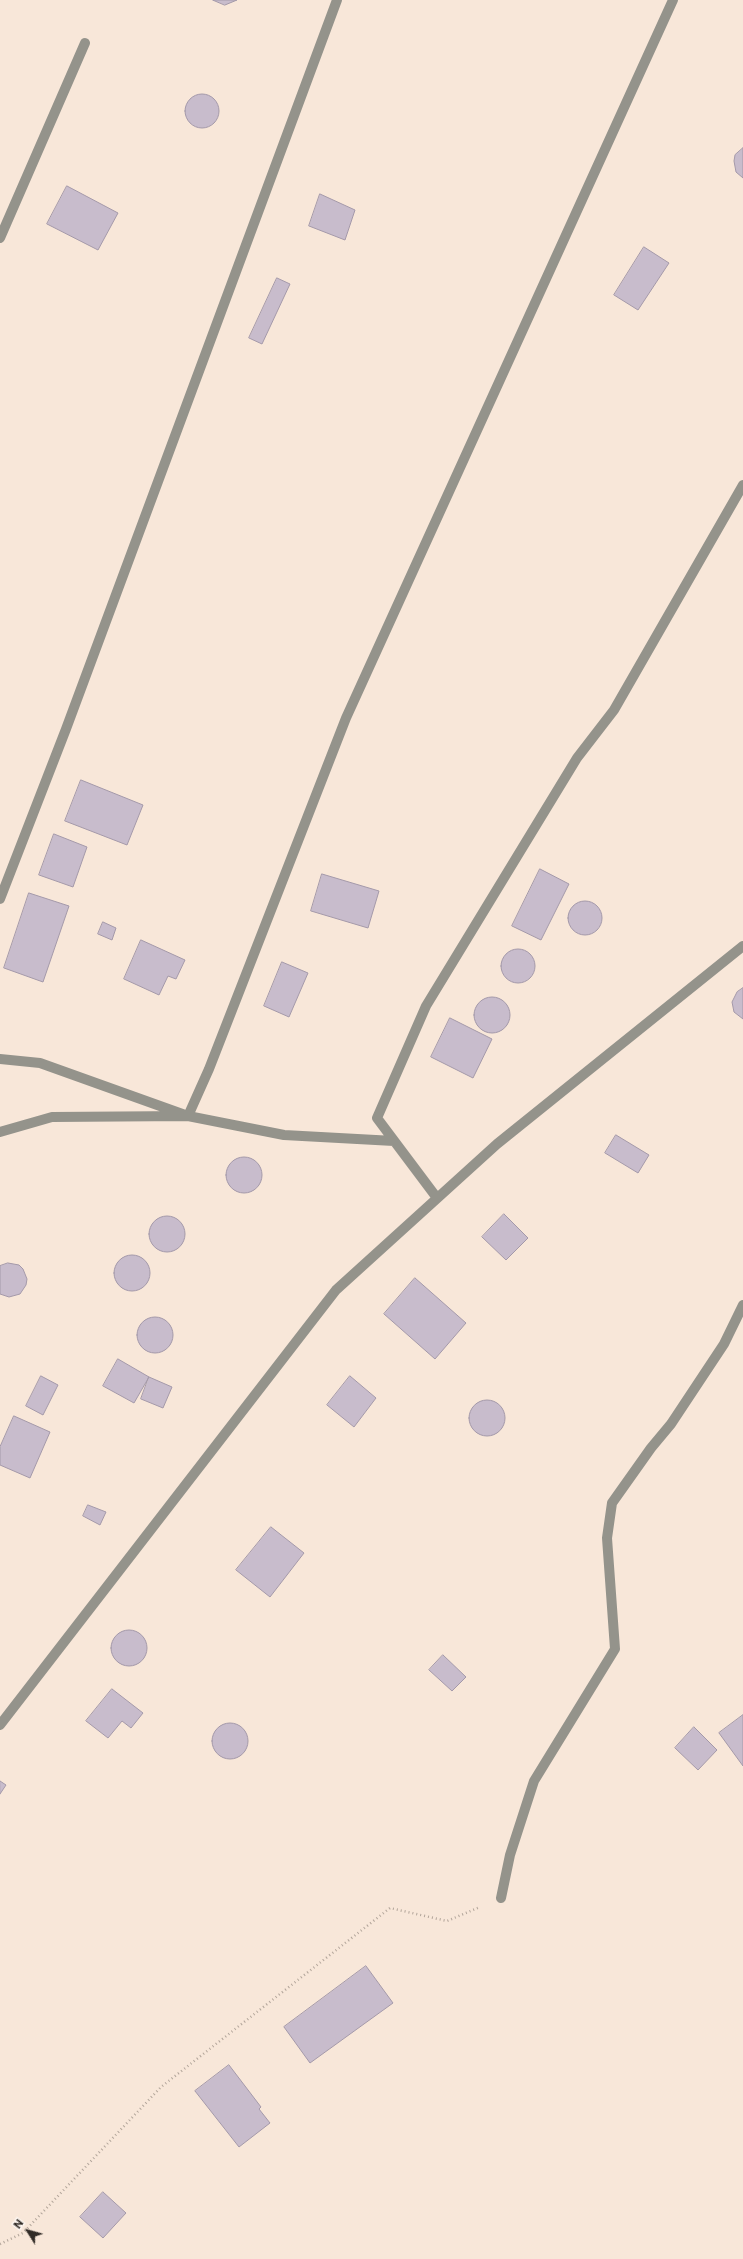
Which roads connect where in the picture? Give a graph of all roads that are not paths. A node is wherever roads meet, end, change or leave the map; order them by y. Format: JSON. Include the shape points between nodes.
{"nodes":[{"id":1,"x":338,"y":0,"type":"edge"},
{"id":2,"x":673,"y":0,"type":"edge"},
{"id":3,"x":85,"y":43,"type":"dead end"},
{"id":4,"x":0,"y":238,"type":"edge"},
{"id":5,"x":743,"y":485,"type":"edge"},
{"id":6,"x":0,"y":899,"type":"edge"},
{"id":7,"x":743,"y":946,"type":"edge"},
{"id":8,"x":0,"y":1059,"type":"edge"},
{"id":9,"x":188,"y":1116,"type":"junction"},
{"id":10,"x":0,"y":1132,"type":"edge"},
{"id":11,"x":394,"y":1141,"type":"junction"},
{"id":12,"x":437,"y":1198,"type":"junction"},
{"id":13,"x":743,"y":1305,"type":"edge"},
{"id":14,"x":0,"y":1725,"type":"edge"},
{"id":15,"x":501,"y":1898,"type":"road end"}],
"edges":[{"from":1,"to":6,"type":"street"},
{"from":2,"to":9,"type":"street","via":[[346,718],[212,1062]]},
{"from":3,"to":4,"type":"street"},
{"from":5,"to":11,"type":"street","via":[[614,710],[576,758],[426,1006],[377,1118]]},
{"from":7,"to":12,"type":"street","via":[[496,1144]]},
{"from":8,"to":9,"type":"street","via":[[40,1063]]},
{"from":9,"to":10,"type":"street","via":[[52,1118]]},
{"from":9,"to":11,"type":"street","via":[[284,1135]]},
{"from":11,"to":12,"type":"street"},
{"from":12,"to":14,"type":"street","via":[[336,1290]]},
{"from":13,"to":15,"type":"street","via":[[724,1344],[612,1503],[607,1538],[615,1649],[534,1781],[510,1855]]}]}
